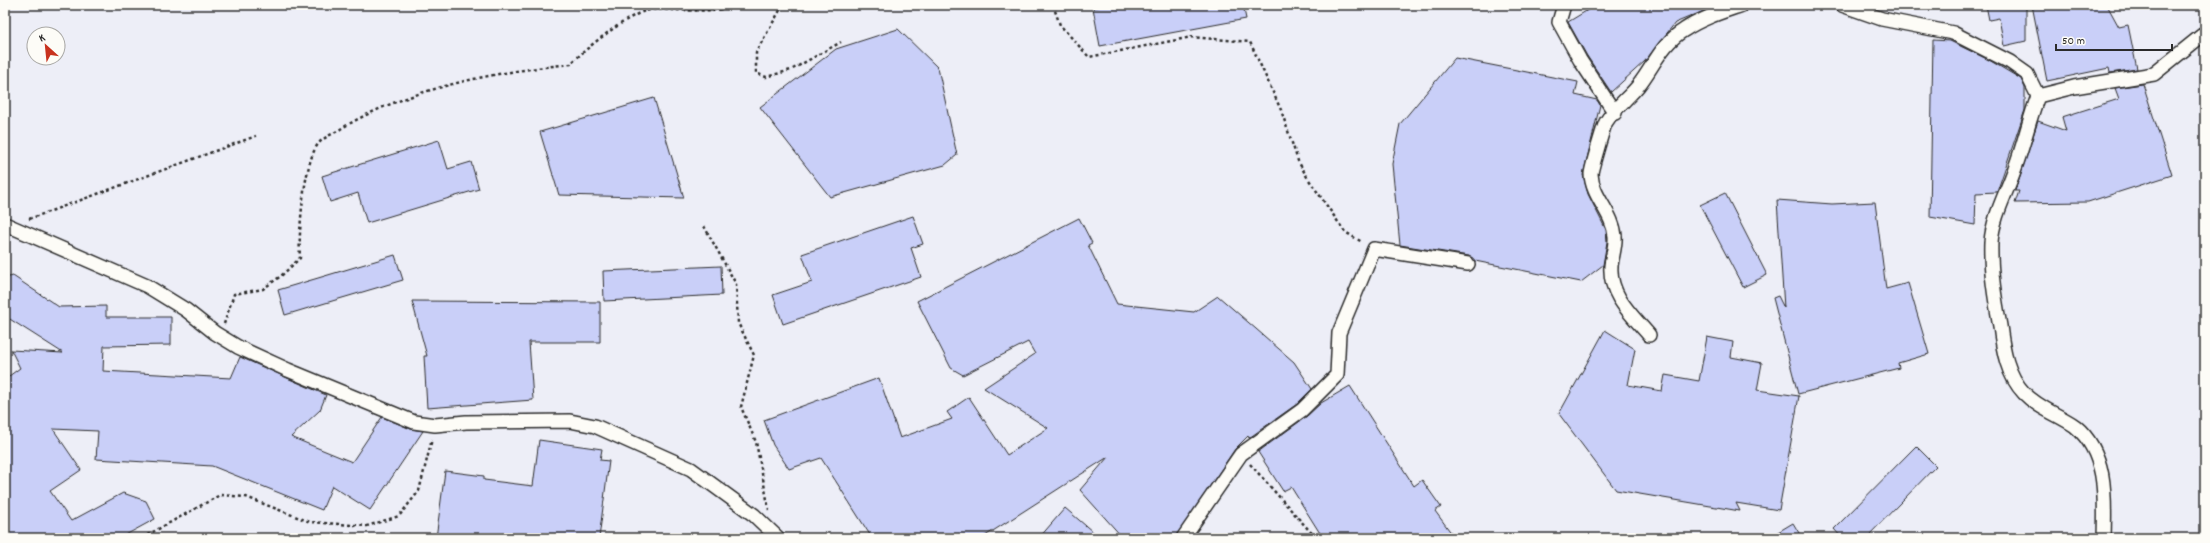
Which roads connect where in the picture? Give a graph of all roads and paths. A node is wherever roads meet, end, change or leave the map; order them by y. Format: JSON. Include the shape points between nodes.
{"nodes":[{"id":1,"x":742,"y":5,"type":"edge"},
{"id":2,"x":783,"y":5,"type":"edge"},
{"id":3,"x":1053,"y":5,"type":"edge"},
{"id":4,"x":1564,"y":5,"type":"edge"},
{"id":5,"x":1742,"y":5,"type":"edge"},
{"id":6,"x":1842,"y":5,"type":"edge"},
{"id":7,"x":2205,"y":32,"type":"edge"},
{"id":8,"x":841,"y":42,"type":"dead end"},
{"id":9,"x":2038,"y":96,"type":"junction"},
{"id":10,"x":1615,"y":113,"type":"junction"},
{"id":11,"x":256,"y":136,"type":"dead end"},
{"id":12,"x":7,"y":225,"type":"edge"},
{"id":13,"x":704,"y":226,"type":"dead end"},
{"id":14,"x":1374,"y":249,"type":"junction"},
{"id":15,"x":1468,"y":264,"type":"dead end"},
{"id":16,"x":1649,"y":335,"type":"dead end"},
{"id":17,"x":221,"y":337,"type":"junction"},
{"id":18,"x":435,"y":425,"type":"junction"},
{"id":19,"x":1240,"y":454,"type":"junction"},
{"id":20,"x":765,"y":525,"type":"junction"},
{"id":21,"x":142,"y":538,"type":"edge"},
{"id":22,"x":778,"y":538,"type":"edge"},
{"id":23,"x":1182,"y":538,"type":"edge"},
{"id":24,"x":1316,"y":538,"type":"edge"},
{"id":25,"x":2104,"y":538,"type":"edge"}],
"edges":[{"from":1,"to":17,"type":"path","via":[[701,11],[644,11],[582,52],[571,64],[487,75],[416,96],[358,118],[319,142],[312,153],[301,213],[298,237],[300,258],[263,289],[234,294]]},
{"from":2,"to":8,"type":"path","via":[[756,52],[756,73],[766,77],[791,70]]},
{"from":3,"to":14,"type":"path","via":[[1060,25],[1089,57],[1192,37],[1250,42],[1281,110],[1298,161],[1307,177],[1345,232]]},
{"from":4,"to":10,"type":"street","via":[[1559,22],[1580,60]]},
{"from":5,"to":10,"type":"street","via":[[1706,18],[1683,30],[1665,44],[1652,68]]},
{"from":6,"to":9,"type":"street","via":[[1882,19],[1953,33],[2010,62],[2027,74]]},
{"from":7,"to":9,"type":"street","via":[[2154,74],[2074,86]]},
{"from":9,"to":25,"type":"street","via":[[2016,168],[1997,214],[1991,242],[1993,286],[2008,368],[2025,394],[2074,426],[2090,440],[2101,466],[2105,502]]},
{"from":10,"to":16,"type":"street","via":[[1606,122],[1591,173],[1615,236],[1611,267],[1612,284],[1620,302]]},
{"from":11,"to":12,"type":"path"},
{"from":12,"to":17,"type":"street","via":[[147,286],[186,310]]},
{"from":13,"to":20,"type":"path","via":[[736,284],[738,323],[754,355],[741,408],[756,442],[771,517]]},
{"from":14,"to":15,"type":"street"},
{"from":14,"to":19,"type":"street","via":[[1339,333],[1337,375],[1302,410]]},
{"from":17,"to":18,"type":"street","via":[[288,370],[362,401],[414,422]]},
{"from":18,"to":20,"type":"street","via":[[541,420],[570,421],[595,426],[691,470]]},
{"from":18,"to":21,"type":"path","via":[[419,491],[399,516],[367,526],[310,522],[246,497],[220,494]]},
{"from":19,"to":23,"type":"street"},
{"from":19,"to":24,"type":"path"},
{"from":20,"to":22,"type":"street"}]}
